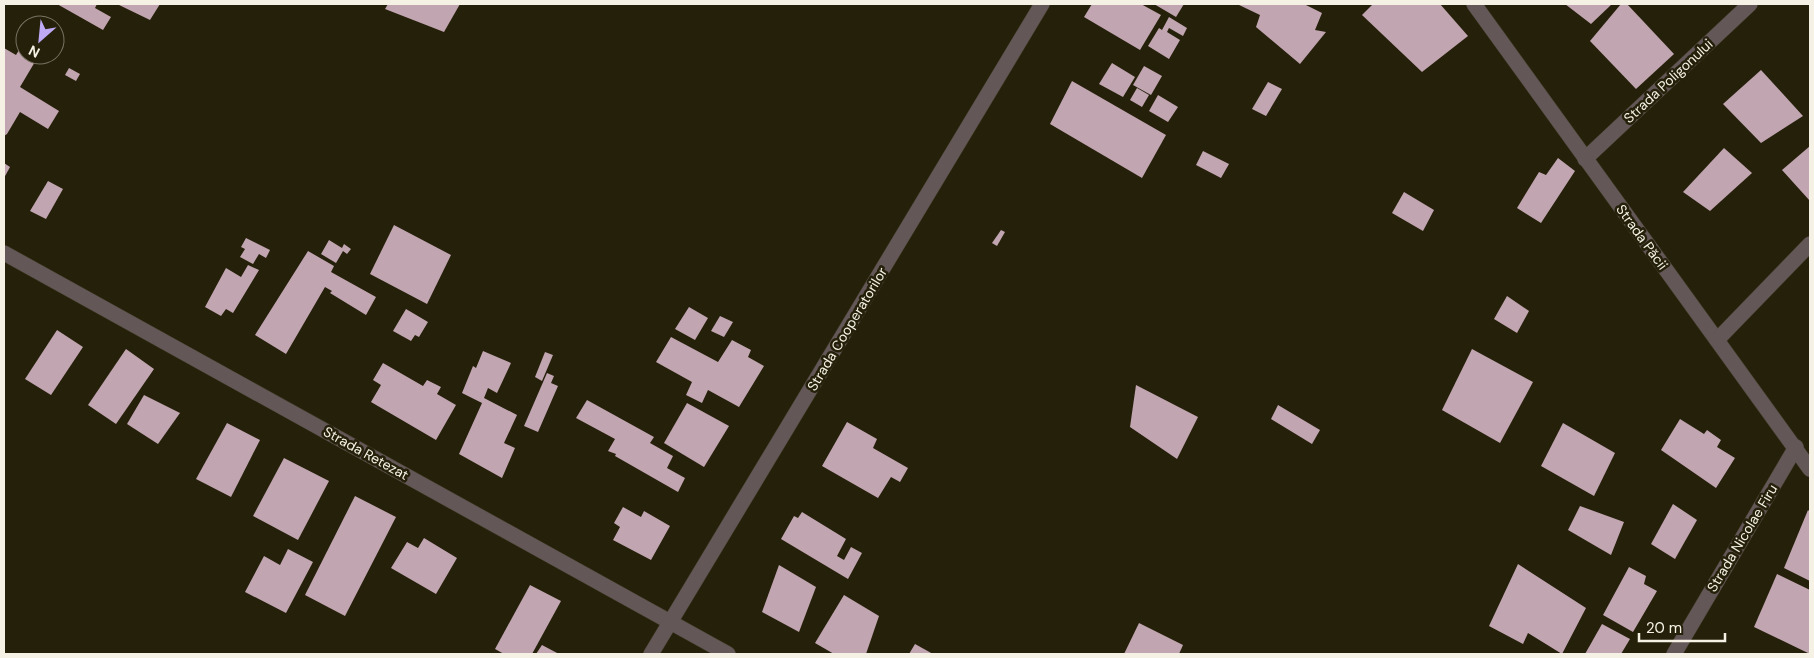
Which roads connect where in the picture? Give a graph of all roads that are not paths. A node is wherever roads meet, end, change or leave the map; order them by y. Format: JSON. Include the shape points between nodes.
{"nodes":[{"id":1,"x":1042,"y":4,"type":"edge"},
{"id":2,"x":1474,"y":4,"type":"edge"},
{"id":3,"x":1750,"y":4,"type":"edge"},
{"id":4,"x":1585,"y":159,"type":"junction"},
{"id":5,"x":1810,"y":244,"type":"edge"},
{"id":6,"x":4,"y":253,"type":"edge"},
{"id":7,"x":1716,"y":340,"type":"junction"},
{"id":8,"x":1796,"y":447,"type":"junction"},
{"id":9,"x":1810,"y":469,"type":"edge"},
{"id":10,"x":671,"y":622,"type":"junction"},
{"id":11,"x":651,"y":654,"type":"edge"},
{"id":12,"x":728,"y":654,"type":"edge"},
{"id":13,"x":1674,"y":654,"type":"edge"}],
"edges":[{"from":1,"to":10,"type":"street","name":"Strada Cooperatorilor"},
{"from":2,"to":4,"type":"street","name":"Strada Păcii"},
{"from":3,"to":4,"type":"street","name":"Strada Poligonului"},
{"from":4,"to":7,"type":"street","name":"Strada Păcii"},
{"from":5,"to":7,"type":"street"},
{"from":6,"to":10,"type":"street","name":"Strada Retezat"},
{"from":7,"to":8,"type":"street","name":"Strada Păcii"},
{"from":8,"to":9,"type":"street","name":"Strada Păcii"},
{"from":8,"to":13,"type":"street","name":"Strada Nicolae Firu"},
{"from":10,"to":11,"type":"street","name":"Strada Cooperatorilor"},
{"from":10,"to":12,"type":"street","name":"Strada Retezat"}]}
